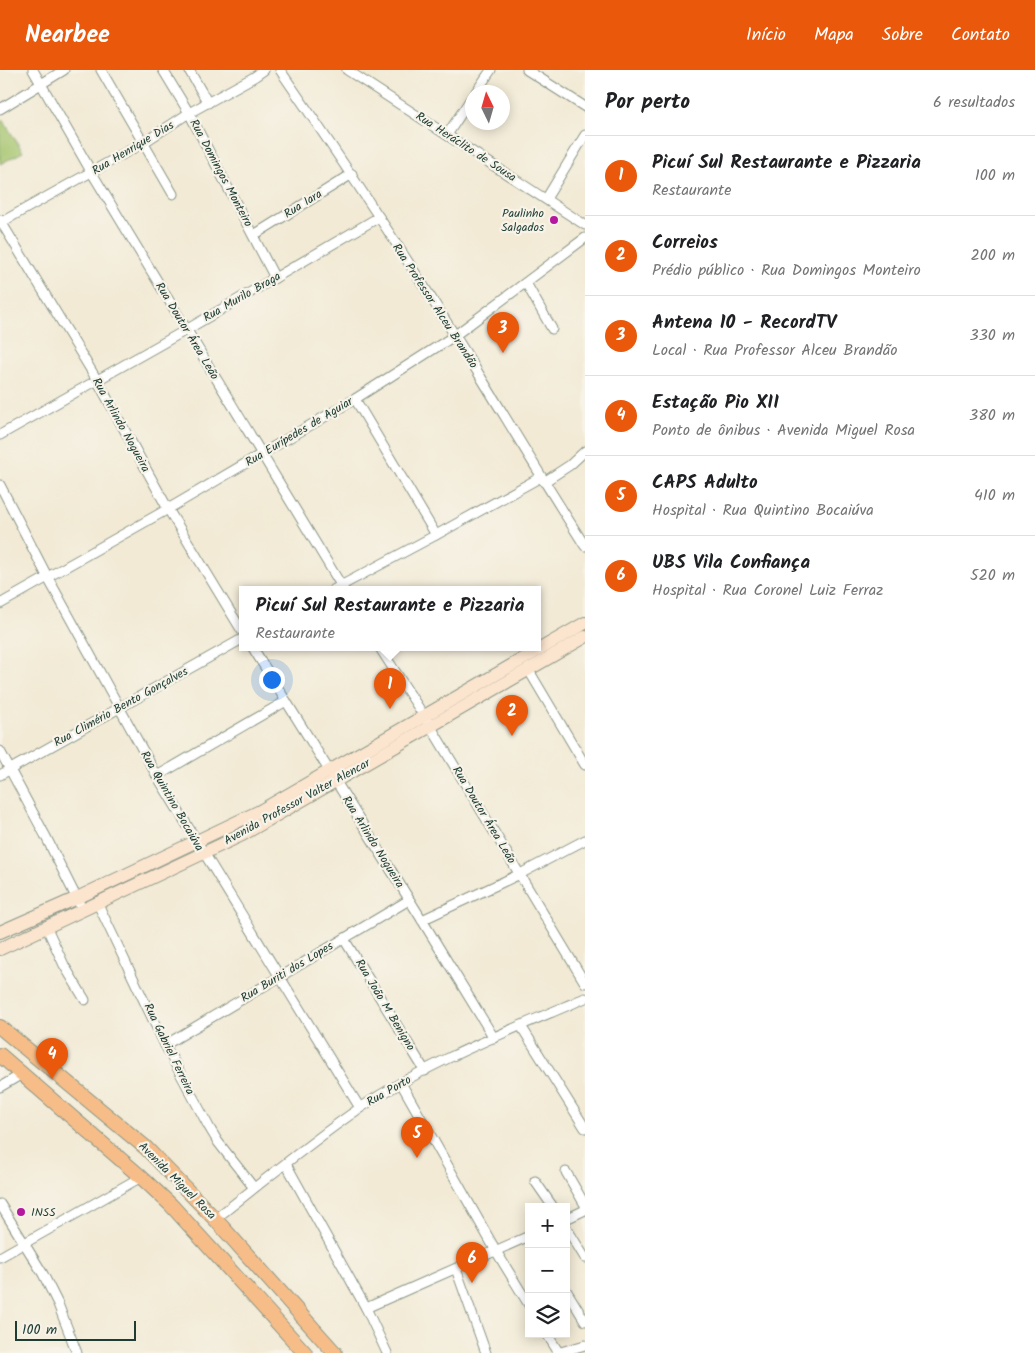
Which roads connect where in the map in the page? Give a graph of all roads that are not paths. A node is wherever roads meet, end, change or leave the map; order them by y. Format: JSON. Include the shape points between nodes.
{"nodes":[{"id":1,"x":33,"y":70,"type":"edge"},
{"id":2,"x":64,"y":70,"type":"edge"},
{"id":3,"x":101,"y":70,"type":"edge"},
{"id":4,"x":162,"y":70,"type":"edge"},
{"id":5,"x":189,"y":70,"type":"edge"},
{"id":6,"x":264,"y":70,"type":"edge"},
{"id":7,"x":280,"y":70,"type":"edge"},
{"id":8,"x":491,"y":70,"type":"edge"},
{"id":9,"x":527,"y":70,"type":"edge"},
{"id":10,"x":351,"y":71,"type":"edge"},
{"id":11,"x":41,"y":83,"type":"junction"},
{"id":12,"x":481,"y":85,"type":"edge"},
{"id":13,"x":208,"y":103,"type":"junction"},
{"id":14,"x":585,"y":106,"type":"edge"},
{"id":15,"x":465,"y":108,"type":"edge"},
{"id":16,"x":0,"y":109,"type":"edge"},
{"id":17,"x":189,"y":113,"type":"junction"},
{"id":18,"x":448,"y":135,"type":"junction"},
{"id":19,"x":585,"y":135,"type":"edge"},
{"id":20,"x":143,"y":143,"type":"junction"},
{"id":21,"x":92,"y":173,"type":"junction"},
{"id":22,"x":352,"y":174,"type":"junction"},
{"id":23,"x":173,"y":194,"type":"dead end"},
{"id":24,"x":546,"y":199,"type":"junction"},
{"id":25,"x":379,"y":217,"type":"junction"},
{"id":26,"x":1,"y":222,"type":"edge"},
{"id":27,"x":585,"y":225,"type":"edge"},
{"id":28,"x":254,"y":235,"type":"junction"},
{"id":29,"x":585,"y":238,"type":"edge"},
{"id":30,"x":275,"y":278,"type":"junction"},
{"id":31,"x":526,"y":283,"type":"junction"},
{"id":32,"x":552,"y":329,"type":"dead end"},
{"id":33,"x":186,"y":330,"type":"junction"},
{"id":34,"x":454,"y":336,"type":"junction"},
{"id":35,"x":97,"y":380,"type":"junction"},
{"id":36,"x":355,"y":399,"type":"junction"},
{"id":37,"x":0,"y":434,"type":"edge"},
{"id":38,"x":585,"y":451,"type":"edge"},
{"id":39,"x":261,"y":454,"type":"junction"},
{"id":40,"x":542,"y":479,"type":"junction"},
{"id":41,"x":0,"y":485,"type":"edge"},
{"id":42,"x":168,"y":509,"type":"junction"},
{"id":43,"x":436,"y":535,"type":"junction"},
{"id":44,"x":585,"y":546,"type":"edge"},
{"id":45,"x":48,"y":578,"type":"junction"},
{"id":46,"x":337,"y":586,"type":"edge"},
{"id":47,"x":344,"y":586,"type":"edge"},
{"id":48,"x":0,"y":604,"type":"edge"},
{"id":49,"x":585,"y":623,"type":"edge"},
{"id":50,"x":239,"y":626,"type":"edge"},
{"id":51,"x":585,"y":637,"type":"edge"},
{"id":52,"x":239,"y":641,"type":"edge"},
{"id":53,"x":255,"y":651,"type":"edge"},
{"id":54,"x":382,"y":651,"type":"edge"},
{"id":55,"x":540,"y":651,"type":"edge"},
{"id":56,"x":541,"y":651,"type":"edge"},
{"id":57,"x":528,"y":669,"type":"junction"},
{"id":58,"x":286,"y":701,"type":"junction"},
{"id":59,"x":121,"y":708,"type":"junction"},
{"id":60,"x":427,"y":722,"type":"junction"},
{"id":61,"x":0,"y":751,"type":"edge"},
{"id":62,"x":585,"y":765,"type":"edge"},
{"id":63,"x":10,"y":770,"type":"junction"},
{"id":64,"x":0,"y":775,"type":"edge"},
{"id":65,"x":157,"y":776,"type":"junction"},
{"id":66,"x":332,"y":776,"type":"junction"},
{"id":67,"x":585,"y":840,"type":"edge"},
{"id":68,"x":199,"y":847,"type":"junction"},
{"id":69,"x":520,"y":874,"type":"junction"},
{"id":70,"x":409,"y":900,"type":"junction"},
{"id":71,"x":97,"y":902,"type":"junction"},
{"id":72,"x":80,"y":904,"type":"junction"},
{"id":73,"x":422,"y":920,"type":"junction"},
{"id":74,"x":46,"y":926,"type":"junction"},
{"id":75,"x":0,"y":932,"type":"edge"},
{"id":76,"x":344,"y":939,"type":"junction"},
{"id":77,"x":0,"y":948,"type":"edge"},
{"id":78,"x":280,"y":976,"type":"junction"},
{"id":79,"x":585,"y":984,"type":"edge"},
{"id":80,"x":585,"y":998,"type":"edge"},
{"id":81,"x":85,"y":1000,"type":"dead end"},
{"id":82,"x":521,"y":1026,"type":"junction"},
{"id":83,"x":0,"y":1027,"type":"edge"},
{"id":84,"x":494,"y":1038,"type":"junction"},
{"id":85,"x":165,"y":1045,"type":"junction"},
{"id":86,"x":0,"y":1056,"type":"edge"},
{"id":87,"x":425,"y":1071,"type":"junction"},
{"id":88,"x":22,"y":1074,"type":"junction"},
{"id":89,"x":402,"y":1084,"type":"junction"},
{"id":90,"x":0,"y":1087,"type":"edge"},
{"id":91,"x":360,"y":1108,"type":"junction"},
{"id":92,"x":585,"y":1128,"type":"edge"},
{"id":93,"x":286,"y":1164,"type":"junction"},
{"id":94,"x":566,"y":1172,"type":"dead end"},
{"id":95,"x":141,"y":1177,"type":"junction"},
{"id":96,"x":536,"y":1181,"type":"dead end"},
{"id":97,"x":254,"y":1188,"type":"junction"},
{"id":98,"x":550,"y":1203,"type":"edge"},
{"id":99,"x":0,"y":1204,"type":"edge"},
{"id":100,"x":585,"y":1205,"type":"edge"},
{"id":101,"x":585,"y":1210,"type":"edge"},
{"id":102,"x":570,"y":1217,"type":"edge"},
{"id":103,"x":215,"y":1219,"type":"junction"},
{"id":104,"x":570,"y":1234,"type":"edge"},
{"id":105,"x":525,"y":1238,"type":"edge"},
{"id":106,"x":24,"y":1244,"type":"junction"},
{"id":107,"x":496,"y":1251,"type":"junction"},
{"id":108,"x":0,"y":1257,"type":"edge"},
{"id":109,"x":585,"y":1258,"type":"edge"},
{"id":110,"x":456,"y":1269,"type":"junction"},
{"id":111,"x":568,"y":1293,"type":"edge"},
{"id":112,"x":525,"y":1298,"type":"edge"},
{"id":113,"x":366,"y":1308,"type":"junction"},
{"id":114,"x":585,"y":1321,"type":"edge"},
{"id":115,"x":549,"y":1338,"type":"edge"},
{"id":116,"x":585,"y":1345,"type":"edge"},
{"id":117,"x":77,"y":1353,"type":"edge"},
{"id":118,"x":305,"y":1353,"type":"edge"},
{"id":119,"x":335,"y":1353,"type":"edge"},
{"id":120,"x":387,"y":1353,"type":"edge"},
{"id":121,"x":486,"y":1353,"type":"edge"},
{"id":122,"x":558,"y":1353,"type":"edge"}],
"edges":[{"from":1,"to":11,"type":"street","name":"Rua Doutor Área Leão"},
{"from":2,"to":11,"type":"street"},
{"from":3,"to":20,"type":"street"},
{"from":4,"to":17,"type":"street","name":"Rua Domingos Monteiro"},
{"from":5,"to":13,"type":"street"},
{"from":6,"to":13,"type":"street","name":"Rua Henrique Dias"},
{"from":7,"to":22,"type":"street","name":"Rua Professor Alceu Brandão"},
{"from":8,"to":12,"type":"street"},
{"from":9,"to":14,"type":"street"},
{"from":10,"to":18,"type":"street","name":"Rua Heráclito de Sousa"},
{"from":11,"to":16,"type":"street"},
{"from":11,"to":21,"type":"street","name":"Rua Doutor Área Leão"},
{"from":13,"to":17,"type":"street","name":"Rua Henrique Dias"},
{"from":15,"to":18,"type":"street"},
{"from":17,"to":20,"type":"street","name":"Rua Henrique Dias"},
{"from":17,"to":28,"type":"street","name":"Rua Domingos Monteiro"},
{"from":18,"to":24,"type":"street","name":"Rua Heráclito de Sousa"},
{"from":19,"to":24,"type":"street"},
{"from":20,"to":21,"type":"street","name":"Rua Henrique Dias"},
{"from":20,"to":23,"type":"street"},
{"from":21,"to":26,"type":"street","name":"Rua Henrique Dias"},
{"from":21,"to":33,"type":"street","name":"Rua Doutor Área Leão"},
{"from":22,"to":25,"type":"street","name":"Rua Professor Alceu Brandão"},
{"from":22,"to":28,"type":"street","name":"Rua Iara"},
{"from":24,"to":27,"type":"street","name":"Rua Heráclito de Sousa"},
{"from":25,"to":30,"type":"street","name":"Rua Murilo Braga"},
{"from":25,"to":34,"type":"street","name":"Rua Professor Alceu Brandão"},
{"from":26,"to":35,"type":"street","name":"Rua Arlindo Nogueira"},
{"from":28,"to":30,"type":"street","name":"Rua Domingos Monteiro"},
{"from":29,"to":31,"type":"street","name":"Rua Eurípedes de Aguiar"},
{"from":30,"to":33,"type":"street","name":"Rua Murilo Braga"},
{"from":31,"to":32,"type":"street"},
{"from":31,"to":34,"type":"street","name":"Rua Eurípedes de Aguiar"},
{"from":33,"to":35,"type":"street","name":"Rua Murilo Braga"},
{"from":33,"to":39,"type":"street","name":"Rua Doutor Área Leão"},
{"from":34,"to":36,"type":"street","name":"Rua Eurípedes de Aguiar"},
{"from":34,"to":40,"type":"street","name":"Rua Professor Alceu Brandão"},
{"from":35,"to":37,"type":"street","name":"Rua Murilo Braga"},
{"from":35,"to":42,"type":"street","name":"Rua Arlindo Nogueira"},
{"from":36,"to":39,"type":"street","name":"Rua Eurípedes de Aguiar"},
{"from":36,"to":43,"type":"street"},
{"from":38,"to":40,"type":"street","via":[[574,462]]},
{"from":39,"to":42,"type":"street","name":"Rua Eurípedes de Aguiar"},
{"from":39,"to":46,"type":"street","name":"Rua Doutor Área Leão"},
{"from":40,"to":43,"type":"street"},
{"from":40,"to":44,"type":"street","name":"Rua Professor Alceu Brandão"},
{"from":41,"to":45,"type":"street","name":"Rua Quintino Bocaiúva"},
{"from":42,"to":45,"type":"street","name":"Rua Eurípedes de Aguiar"},
{"from":42,"to":50,"type":"street","name":"Rua Arlindo Nogueira"},
{"from":43,"to":47,"type":"street"},
{"from":45,"to":48,"type":"street","name":"Rua Eurípedes de Aguiar"},
{"from":45,"to":59,"type":"street","name":"Rua Quintino Bocaiúva"},
{"from":49,"to":56,"type":"main road","name":"Avenida Professor Valter Alencar"},
{"from":51,"to":57,"type":"main road","name":"Avenida Professor Valter Alencar"},
{"from":52,"to":59,"type":"street","name":"Rua Climério Bento Gonçalves"},
{"from":53,"to":58,"type":"street","name":"Rua Arlindo Nogueira"},
{"from":54,"to":60,"type":"street","name":"Rua Doutor Área Leão"},
{"from":55,"to":60,"type":"main road","name":"Avenida Professor Valter Alencar"},
{"from":57,"to":60,"type":"main road","name":"Avenida Professor Valter Alencar"},
{"from":57,"to":62,"type":"street"},
{"from":58,"to":65,"type":"street"},
{"from":58,"to":66,"type":"street","name":"Rua Arlindo Nogueira"},
{"from":59,"to":63,"type":"street","name":"Rua Climério Bento Gonçalves"},
{"from":59,"to":65,"type":"street","name":"Rua Quintino Bocaiúva"},
{"from":60,"to":66,"type":"main road","name":"Avenida Professor Valter Alencar"},
{"from":60,"to":69,"type":"street","name":"Rua Doutor Área Leão"},
{"from":61,"to":63,"type":"street"},
{"from":63,"to":64,"type":"street","name":"Rua Climério Bento Gonçalves"},
{"from":63,"to":72,"type":"street"},
{"from":65,"to":68,"type":"street","name":"Rua Quintino Bocaiúva"},
{"from":66,"to":68,"type":"main road","name":"Avenida Professor Valter Alencar","via":[[260,811]]},
{"from":66,"to":70,"type":"street","name":"Rua Arlindo Nogueira"},
{"from":67,"to":69,"type":"street"},
{"from":68,"to":71,"type":"main road","name":"Avenida Professor Valter Alencar"},
{"from":68,"to":72,"type":"main road","name":"Avenida Professor Valter Alencar"},
{"from":68,"to":78,"type":"street","name":"Rua Quintino Bocaiúva"},
{"from":69,"to":73,"type":"street"},
{"from":69,"to":79,"type":"street","name":"Rua Doutor Área Leão"},
{"from":70,"to":73,"type":"street","name":"Rua Arlindo Nogueira"},
{"from":70,"to":76,"type":"street","name":"Rua Buriti dos Lopes"},
{"from":71,"to":72,"type":"main road","name":"Avenida Professor Valter Alencar"},
{"from":71,"to":85,"type":"street","name":"Rua Gabriel Ferreira"},
{"from":72,"to":74,"type":"main road","name":"Avenida Professor Valter Alencar"},
{"from":72,"to":75,"type":"main road","name":"Avenida Professor Valter Alencar"},
{"from":73,"to":84,"type":"street","name":"Rua Arlindo Nogueira"},
{"from":74,"to":77,"type":"main road","name":"Avenida Professor Valter Alencar"},
{"from":74,"to":81,"type":"street"},
{"from":76,"to":78,"type":"street","name":"Rua Buriti dos Lopes"},
{"from":76,"to":87,"type":"street","name":"Rua João M Benigno"},
{"from":78,"to":85,"type":"street","name":"Rua Buriti dos Lopes"},
{"from":78,"to":91,"type":"street","name":"Rua Quintino Bocaiúva"},
{"from":80,"to":82,"type":"street","name":"Rua Porto"},
{"from":82,"to":84,"type":"street","name":"Rua Porto"},
{"from":82,"to":92,"type":"street"},
{"from":83,"to":103,"type":"main road","name":"Avenida Miguel Rosa","via":[[145,1147]]},
{"from":84,"to":87,"type":"street","name":"Rua Porto"},
{"from":85,"to":97,"type":"street","name":"Rua Gabriel Ferreira","via":[[218,1142]]},
{"from":86,"to":88,"type":"main road","name":"Avenida Miguel Rosa"},
{"from":87,"to":89,"type":"street","name":"Rua Porto"},
{"from":88,"to":90,"type":"street"},
{"from":88,"to":95,"type":"main road","name":"Avenida Miguel Rosa"},
{"from":89,"to":91,"type":"street","name":"Rua Porto"},
{"from":89,"to":107,"type":"street"},
{"from":91,"to":93,"type":"street","name":"Rua Porto"},
{"from":93,"to":97,"type":"street","name":"Rua Porto"},
{"from":93,"to":113,"type":"street"},
{"from":94,"to":100,"type":"street"},
{"from":95,"to":106,"type":"street"},
{"from":95,"to":118,"type":"main road","name":"Avenida Miguel Rosa","via":[[171,1205]]},
{"from":96,"to":98,"type":"street"},
{"from":97,"to":103,"type":"street","name":"Rua Porto"},
{"from":99,"to":106,"type":"street"},
{"from":101,"to":102,"type":"street"},
{"from":103,"to":119,"type":"main road","name":"Avenida Miguel Rosa"},
{"from":104,"to":109,"type":"street"},
{"from":105,"to":107,"type":"street"},
{"from":106,"to":108,"type":"street"},
{"from":106,"to":117,"type":"street","via":[[58,1304]]},
{"from":107,"to":110,"type":"street"},
{"from":107,"to":112,"type":"street"},
{"from":110,"to":113,"type":"street"},
{"from":110,"to":121,"type":"street"},
{"from":111,"to":114,"type":"street"},
{"from":113,"to":120,"type":"street"},
{"from":115,"to":122,"type":"street"},
{"from":116,"to":122,"type":"street"}]}
